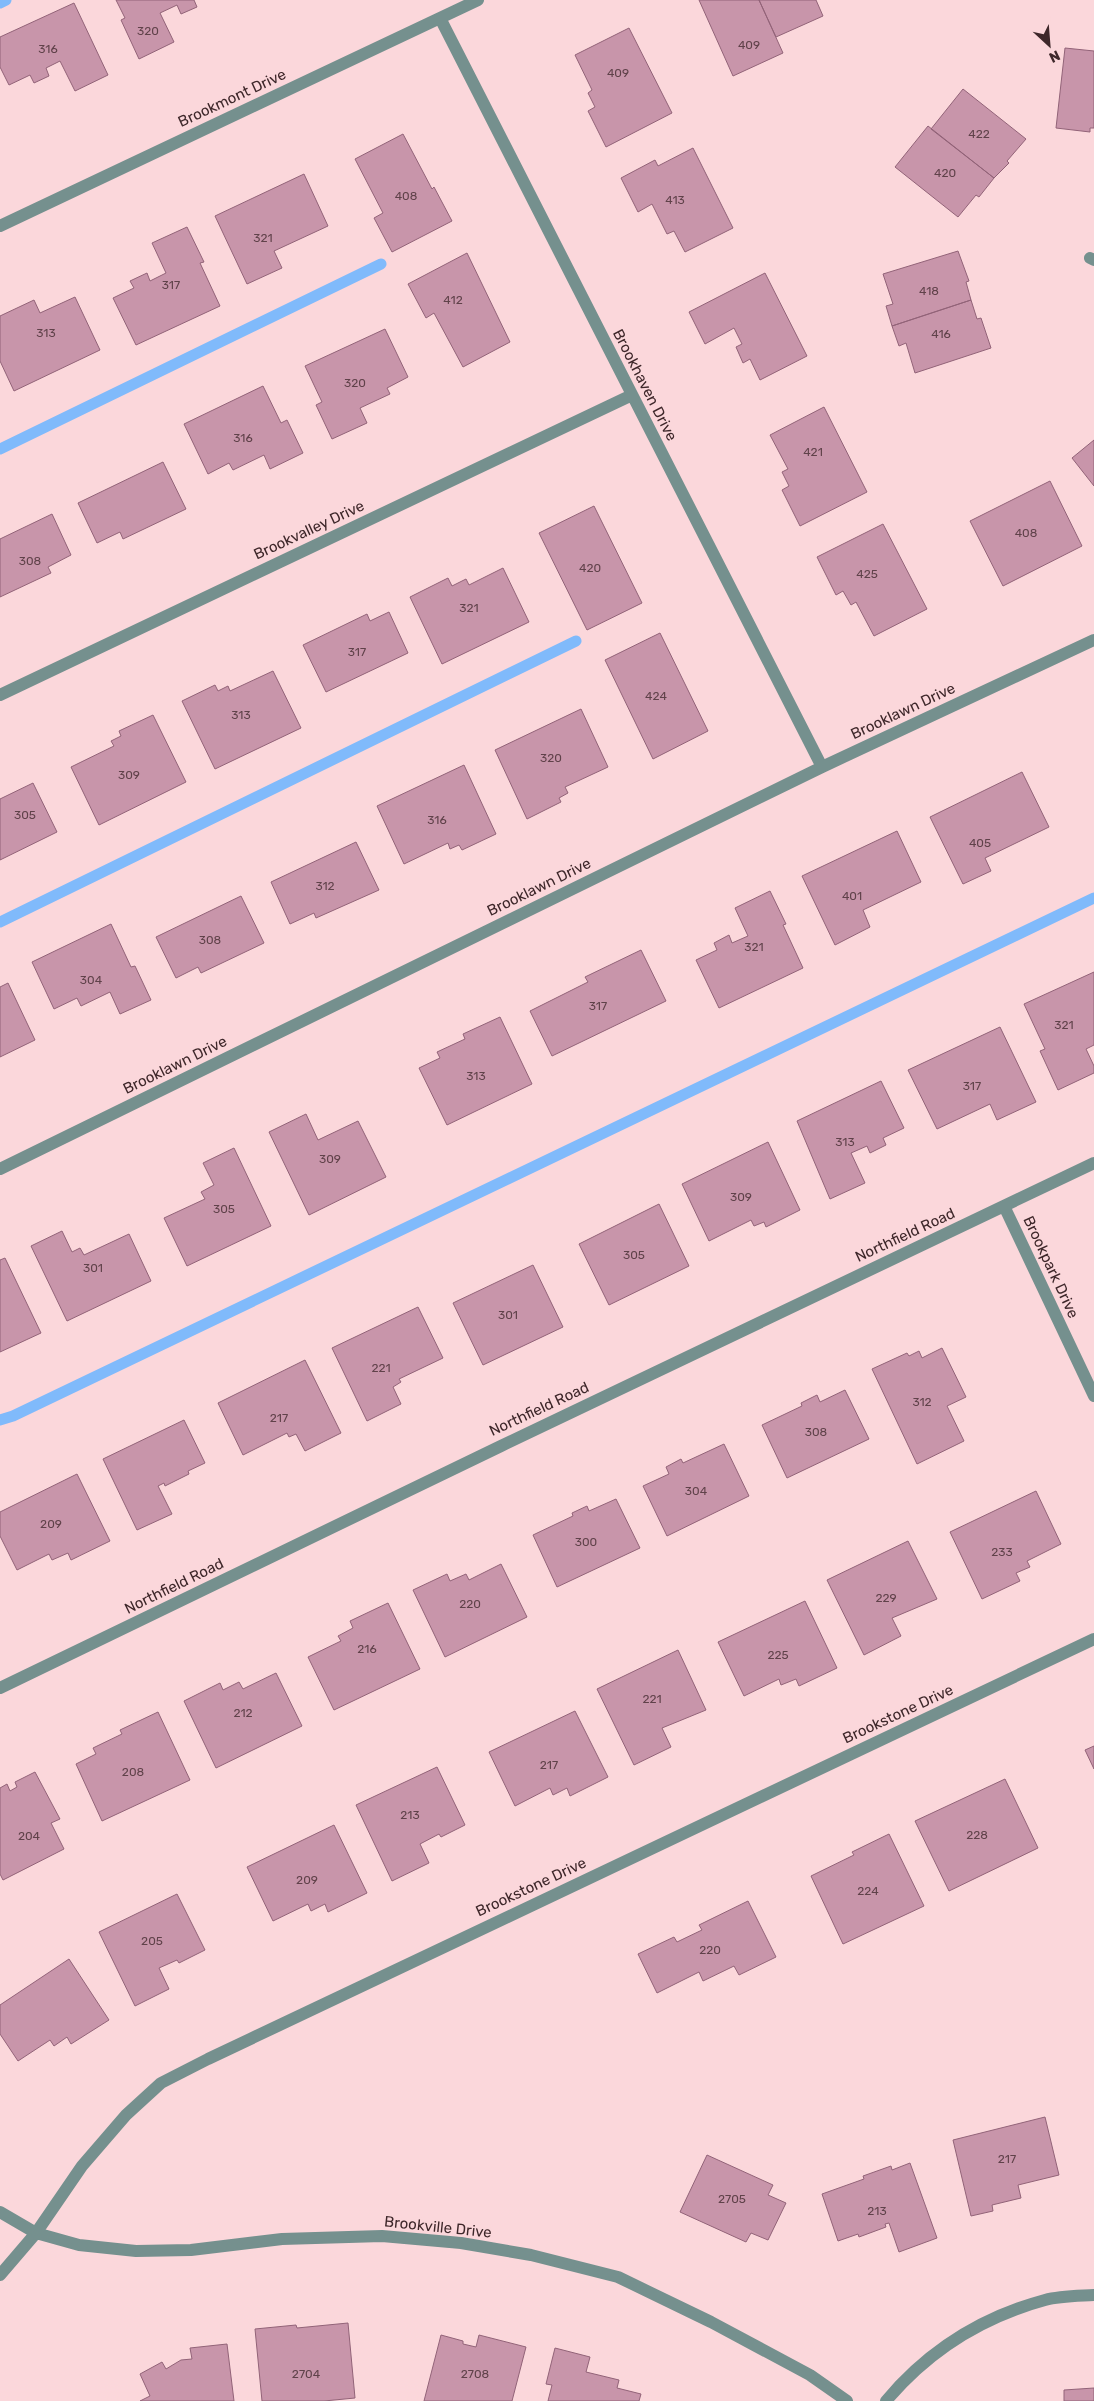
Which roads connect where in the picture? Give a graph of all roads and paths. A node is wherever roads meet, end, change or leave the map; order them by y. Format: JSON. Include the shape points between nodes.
{"nodes":[{"id":1,"x":478,"y":0,"type":"edge"},
{"id":2,"x":440,"y":18,"type":"junction"},
{"id":3,"x":0,"y":226,"type":"edge"},
{"id":4,"x":632,"y":395,"type":"junction"},
{"id":5,"x":1094,"y":640,"type":"edge"},
{"id":6,"x":0,"y":695,"type":"edge"},
{"id":7,"x":822,"y":767,"type":"junction"},
{"id":8,"x":1094,"y":1163,"type":"edge"},
{"id":9,"x":0,"y":1169,"type":"edge"},
{"id":10,"x":1004,"y":1206,"type":"junction"},
{"id":11,"x":1094,"y":1396,"type":"edge"},
{"id":12,"x":1094,"y":1639,"type":"edge"},
{"id":13,"x":0,"y":1688,"type":"edge"},
{"id":14,"x":0,"y":2212,"type":"edge"},
{"id":15,"x":36,"y":2233,"type":"junction"},
{"id":16,"x":0,"y":2275,"type":"edge"},
{"id":17,"x":1094,"y":2295,"type":"edge"},
{"id":18,"x":847,"y":2401,"type":"edge"},
{"id":19,"x":886,"y":2401,"type":"edge"}],
"edges":[{"from":1,"to":2,"type":"street","name":"Brookmont Drive"},
{"from":2,"to":3,"type":"street","name":"Brookmont Drive"},
{"from":2,"to":4,"type":"street","name":"Brookhaven Drive"},
{"from":4,"to":6,"type":"street","name":"Brookvalley Drive"},
{"from":4,"to":7,"type":"street","name":"Brookhaven Drive"},
{"from":5,"to":7,"type":"street","name":"Brooklawn Drive"},
{"from":7,"to":9,"type":"street","name":"Brooklawn Drive"},
{"from":8,"to":10,"type":"street","name":"Northfield Road"},
{"from":10,"to":11,"type":"street","name":"Brookpark Drive"},
{"from":10,"to":13,"type":"street","name":"Northfield Road"},
{"from":12,"to":15,"type":"street","name":"Brookstone Drive","via":[[161,2083],[126,2115],[82,2166]]},
{"from":14,"to":15,"type":"street","name":"Brookville Drive"},
{"from":15,"to":16,"type":"street","name":"Brookstone Drive"},
{"from":15,"to":18,"type":"street","name":"Brookville Drive","via":[[79,2245],[136,2251],[191,2250],[282,2239],[382,2236],[462,2243],[531,2256],[618,2278],[711,2322],[810,2375]]},
{"from":17,"to":19,"type":"street","via":[[1046,2299],[987,2320],[943,2347],[909,2374]]}]}
